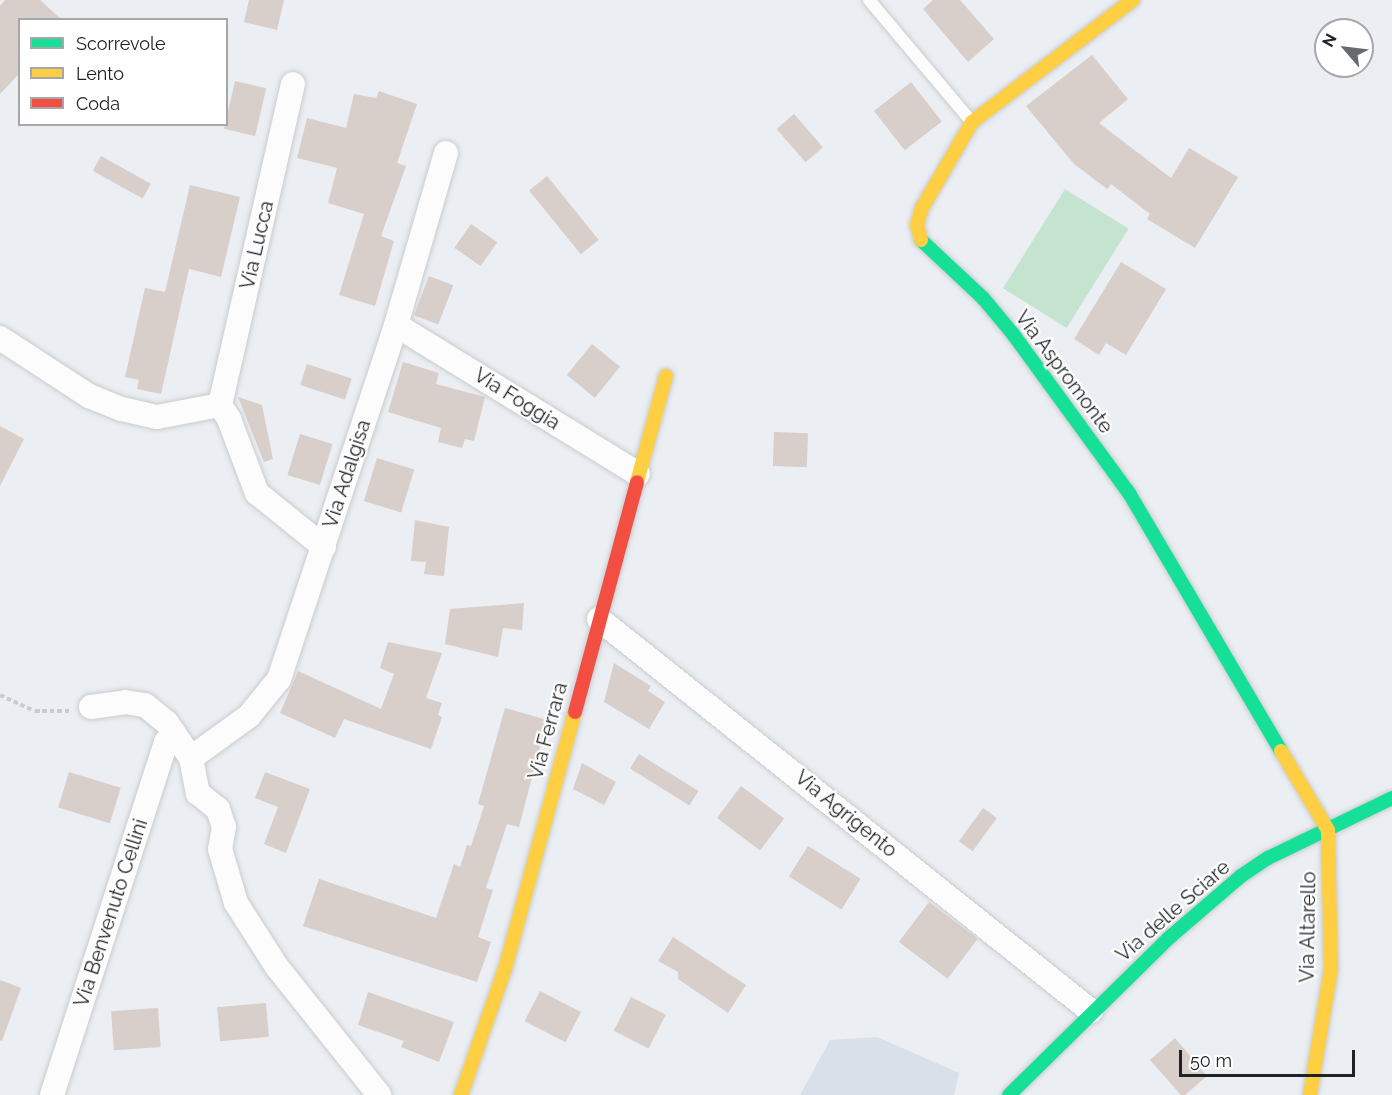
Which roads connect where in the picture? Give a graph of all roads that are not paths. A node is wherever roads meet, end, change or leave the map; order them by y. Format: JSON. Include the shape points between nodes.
{"nodes":[{"id":1,"x":869,"y":0,"type":"edge"},
{"id":2,"x":1133,"y":0,"type":"edge"},
{"id":3,"x":293,"y":84,"type":"dead end"},
{"id":4,"x":972,"y":122,"type":"junction"},
{"id":5,"x":446,"y":153,"type":"dead end"},
{"id":6,"x":396,"y":325,"type":"junction"},
{"id":7,"x":0,"y":338,"type":"edge"},
{"id":8,"x":666,"y":376,"type":"dead end"},
{"id":9,"x":220,"y":405,"type":"junction"},
{"id":10,"x":638,"y":474,"type":"junction"},
{"id":11,"x":324,"y":547,"type":"junction"},
{"id":12,"x":599,"y":619,"type":"junction"},
{"id":13,"x":91,"y":707,"type":"road end"},
{"id":14,"x":174,"y":733,"type":"junction"},
{"id":15,"x":191,"y":758,"type":"junction"},
{"id":16,"x":1392,"y":798,"type":"edge"},
{"id":17,"x":1328,"y":830,"type":"junction"},
{"id":18,"x":1092,"y":1011,"type":"junction"},
{"id":19,"x":52,"y":1095,"type":"edge"},
{"id":20,"x":379,"y":1095,"type":"edge"},
{"id":21,"x":461,"y":1095,"type":"edge"},
{"id":22,"x":1009,"y":1095,"type":"edge"},
{"id":23,"x":1310,"y":1095,"type":"edge"}],
"edges":[{"from":1,"to":4,"type":"lane"},
{"from":2,"to":4,"type":"street","name":"Via Aspromonte"},
{"from":3,"to":9,"type":"street","name":"Via Lucca"},
{"from":4,"to":17,"type":"street","name":"Via Aspromonte","via":[[922,208],[917,225],[920,239],[983,298],[1013,334],[1129,493]]},
{"from":5,"to":6,"type":"street","name":"Via Adalgisa"},
{"from":6,"to":10,"type":"street","name":"Via Foggia"},
{"from":6,"to":11,"type":"street","name":"Via Adalgisa"},
{"from":7,"to":9,"type":"street","via":[[89,396],[122,409],[157,417]]},
{"from":8,"to":10,"type":"street","name":"Via Ferrara"},
{"from":9,"to":11,"type":"street","via":[[257,493]]},
{"from":10,"to":12,"type":"street","name":"Via Ferrara"},
{"from":11,"to":15,"type":"street","name":"Via Adalgisa","via":[[279,679],[249,716]]},
{"from":12,"to":18,"type":"street","name":"Via Agrigento"},
{"from":12,"to":21,"type":"street","name":"Via Ferrara","via":[[504,969]]},
{"from":13,"to":14,"type":"street","via":[[125,702],[145,705]]},
{"from":14,"to":15,"type":"street"},
{"from":14,"to":19,"type":"street","name":"Via Benvenuto Cellini","via":[[166,742]]},
{"from":15,"to":20,"type":"street","via":[[198,793],[218,809],[224,827],[220,849],[236,903],[277,967]]},
{"from":16,"to":17,"type":"street","name":"Via delle Sciare"},
{"from":17,"to":18,"type":"street","name":"Via delle Sciare","via":[[1240,876]]},
{"from":17,"to":23,"type":"street","name":"Via Altarello","via":[[1331,969]]},
{"from":18,"to":22,"type":"street","name":"Via delle Sciare"}]}
